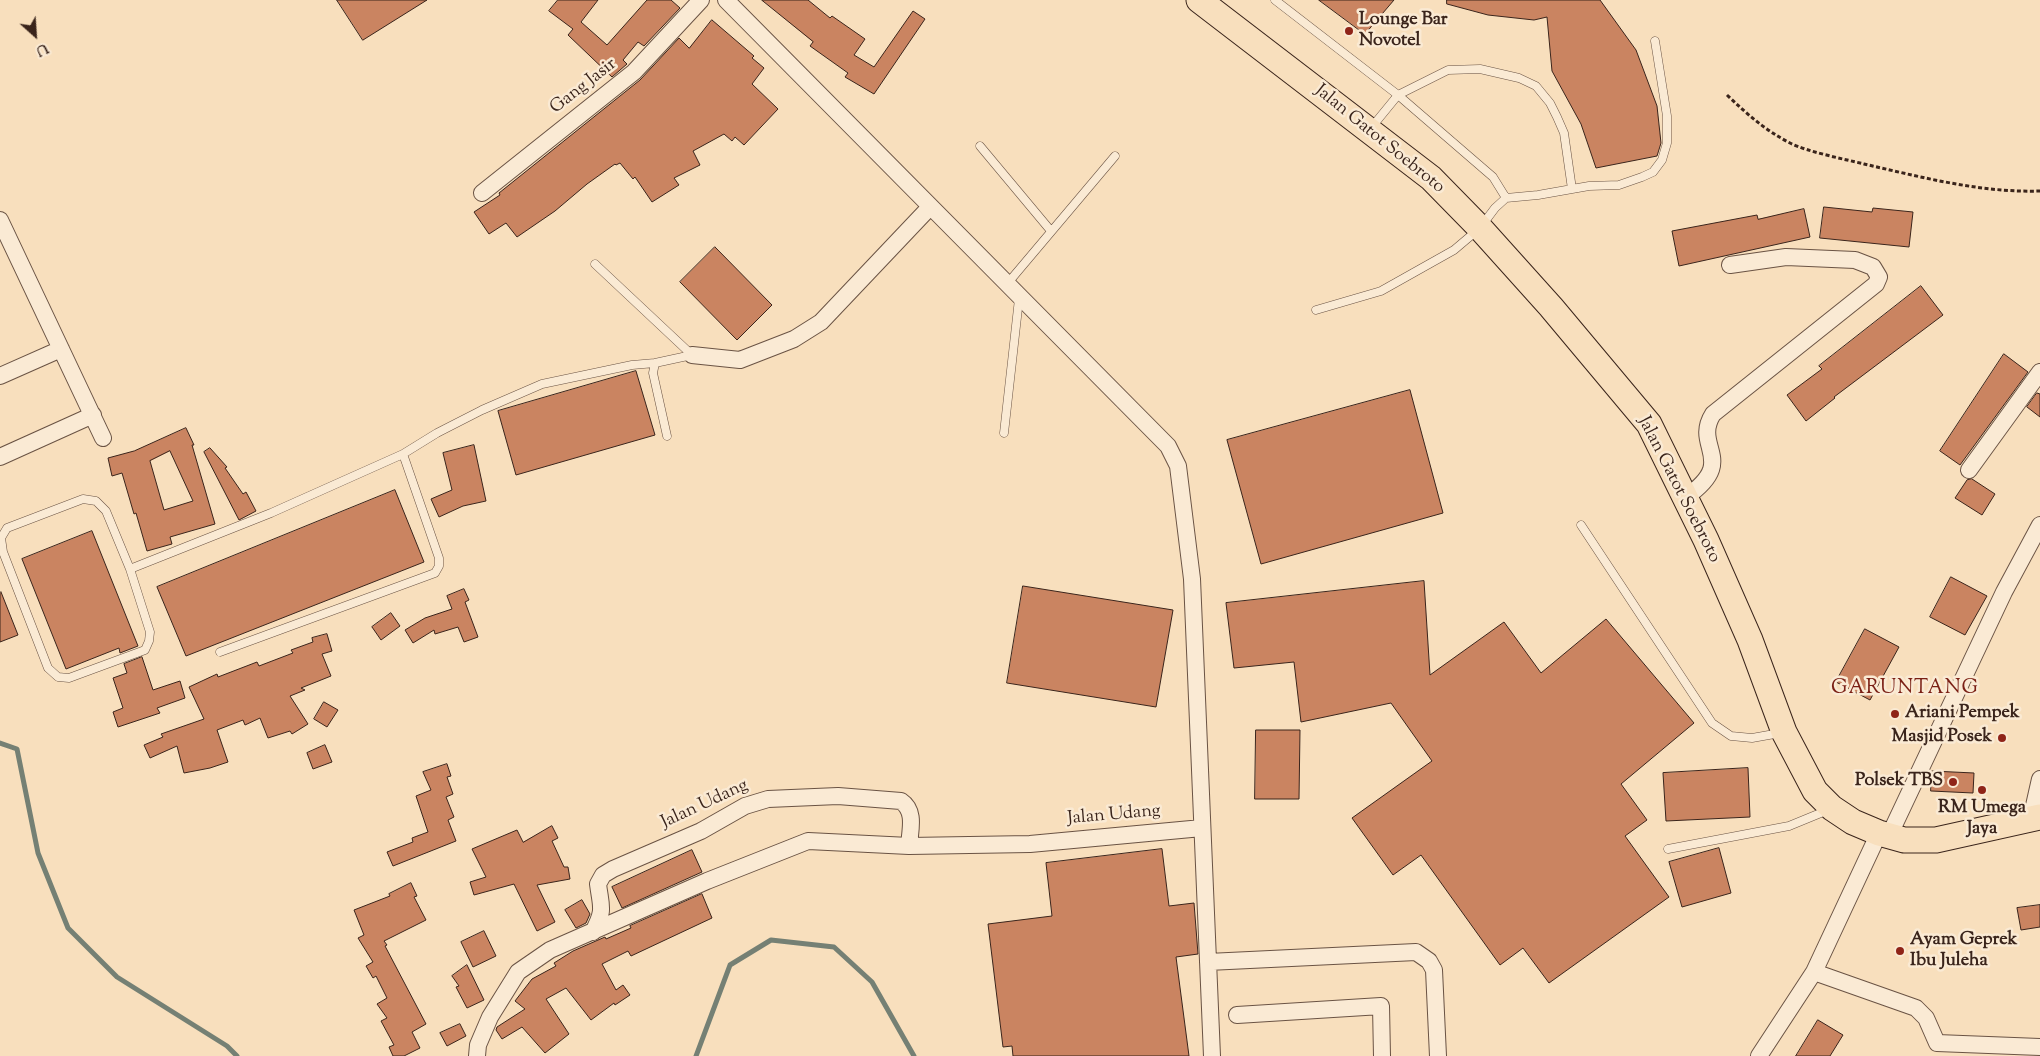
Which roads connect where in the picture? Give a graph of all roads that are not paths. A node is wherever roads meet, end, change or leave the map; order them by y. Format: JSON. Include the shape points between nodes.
{"nodes":[{"id":1,"x":701,"y":0,"type":"edge"},
{"id":2,"x":726,"y":0,"type":"edge"},
{"id":3,"x":1200,"y":0,"type":"edge"},
{"id":4,"x":1275,"y":0,"type":"edge"},
{"id":5,"x":1654,"y":41,"type":"dead end"},
{"id":6,"x":1398,"y":95,"type":"junction"},
{"id":7,"x":1369,"y":130,"type":"junction"},
{"id":8,"x":980,"y":146,"type":"dead end"},
{"id":9,"x":1115,"y":156,"type":"dead end"},
{"id":10,"x":1572,"y":189,"type":"junction"},
{"id":11,"x":482,"y":193,"type":"dead end"},
{"id":12,"x":1506,"y":198,"type":"junction"},
{"id":13,"x":930,"y":207,"type":"junction"},
{"id":14,"x":0,"y":220,"type":"edge"},
{"id":15,"x":1480,"y":228,"type":"junction"},
{"id":16,"x":1051,"y":231,"type":"junction"},
{"id":17,"x":596,"y":264,"type":"dead end"},
{"id":18,"x":1730,"y":265,"type":"dead end"},
{"id":19,"x":1007,"y":284,"type":"junction"},
{"id":20,"x":1020,"y":296,"type":"junction"},
{"id":21,"x":1316,"y":310,"type":"dead end"},
{"id":22,"x":61,"y":349,"type":"junction"},
{"id":23,"x":692,"y":355,"type":"junction"},
{"id":24,"x":655,"y":363,"type":"junction"},
{"id":25,"x":2040,"y":372,"type":"edge"},
{"id":26,"x":0,"y":376,"type":"edge"},
{"id":27,"x":93,"y":416,"type":"junction"},
{"id":28,"x":1004,"y":433,"type":"dead end"},
{"id":29,"x":667,"y":436,"type":"dead end"},
{"id":30,"x":103,"y":438,"type":"dead end"},
{"id":31,"x":403,"y":454,"type":"junction"},
{"id":32,"x":0,"y":457,"type":"edge"},
{"id":33,"x":1969,"y":470,"type":"dead end"},
{"id":34,"x":1686,"y":497,"type":"junction"},
{"id":35,"x":2040,"y":524,"type":"edge"},
{"id":36,"x":1581,"y":525,"type":"dead end"},
{"id":37,"x":130,"y":569,"type":"junction"},
{"id":38,"x":220,"y":652,"type":"dead end"},
{"id":39,"x":1784,"y":732,"type":"junction"},
{"id":40,"x":2040,"y":779,"type":"edge"},
{"id":41,"x":1832,"y":808,"type":"junction"},
{"id":42,"x":2036,"y":818,"type":"edge"},
{"id":43,"x":1202,"y":828,"type":"junction"},
{"id":44,"x":1884,"y":835,"type":"junction"},
{"id":45,"x":909,"y":846,"type":"junction"},
{"id":46,"x":1668,"y":849,"type":"dead end"},
{"id":47,"x":593,"y":932,"type":"junction"},
{"id":48,"x":1208,"y":962,"type":"junction"},
{"id":49,"x":1814,"y":972,"type":"junction"},
{"id":50,"x":1237,"y":1015,"type":"dead end"},
{"id":51,"x":2040,"y":1047,"type":"edge"},
{"id":52,"x":478,"y":1056,"type":"edge"},
{"id":53,"x":1212,"y":1056,"type":"edge"},
{"id":54,"x":1382,"y":1056,"type":"edge"},
{"id":55,"x":1438,"y":1056,"type":"edge"},
{"id":56,"x":1759,"y":1056,"type":"edge"}],
"edges":[{"from":1,"to":11,"type":"street","name":"Gang Jasir","via":[[634,72]]},
{"from":2,"to":13,"type":"street"},
{"from":3,"to":7,"type":"main road","name":"Jalan Gatot Soebroto"},
{"from":4,"to":6,"type":"lane"},
{"from":5,"to":10,"type":"lane","via":[[1667,116],[1667,143],[1662,160],[1653,172],[1632,181]]},
{"from":6,"to":7,"type":"lane"},
{"from":6,"to":10,"type":"lane","via":[[1448,70],[1480,69],[1519,78],[1536,86],[1550,103],[1564,133]]},
{"from":6,"to":12,"type":"lane","via":[[1493,177]]},
{"from":7,"to":15,"type":"main road","name":"Jalan Gatot Soebroto","via":[[1432,178]]},
{"from":8,"to":16,"type":"lane"},
{"from":9,"to":16,"type":"lane"},
{"from":10,"to":12,"type":"lane"},
{"from":12,"to":15,"type":"lane"},
{"from":13,"to":19,"type":"street"},
{"from":13,"to":23,"type":"street","via":[[821,322],[794,339],[740,360]]},
{"from":14,"to":22,"type":"street"},
{"from":15,"to":21,"type":"lane","via":[[1454,250],[1381,291]]},
{"from":15,"to":34,"type":"main road","name":"Jalan Gatot Soebroto","via":[[1649,424]]},
{"from":16,"to":19,"type":"lane"},
{"from":17,"to":23,"type":"lane"},
{"from":18,"to":34,"type":"street","via":[[1786,257],[1855,260],[1873,267],[1879,277],[1876,284],[1713,414],[1707,423],[1707,434],[1713,466],[1700,487]]},
{"from":19,"to":20,"type":"street"},
{"from":20,"to":28,"type":"lane"},
{"from":20,"to":43,"type":"street","via":[[1168,446],[1178,466],[1192,579]]},
{"from":22,"to":26,"type":"street"},
{"from":22,"to":27,"type":"street"},
{"from":23,"to":24,"type":"lane"},
{"from":24,"to":29,"type":"lane","via":[[653,373]]},
{"from":24,"to":31,"type":"lane","via":[[542,384],[482,410]]},
{"from":25,"to":33,"type":"street"},
{"from":27,"to":30,"type":"street"},
{"from":27,"to":32,"type":"street"},
{"from":31,"to":37,"type":"lane","via":[[271,513]]},
{"from":31,"to":38,"type":"lane","via":[[439,558],[435,573]]},
{"from":34,"to":39,"type":"main road","name":"Jalan Gatot Soebroto","via":[[1750,640]]},
{"from":35,"to":44,"type":"street"},
{"from":36,"to":39,"type":"lane","via":[[1712,723],[1731,736],[1752,738]]},
{"from":37,"to":37,"type":"lane","via":[[106,511],[96,501],[83,499],[7,528],[1,538],[3,552],[48,668],[58,677],[69,678],[144,650],[150,632]]},
{"from":39,"to":41,"type":"main road","name":"Jalan Gatot Soebroto","via":[[1815,791]]},
{"from":40,"to":42,"type":"street"},
{"from":41,"to":44,"type":"main road","name":"Jalan Gatot Soebroto","via":[[1853,822]]},
{"from":41,"to":46,"type":"lane","via":[[1788,826]]},
{"from":42,"to":44,"type":"main road","name":"Jalan Gatot Soebroto","via":[[1936,840],[1904,840]]},
{"from":43,"to":45,"type":"street","name":"Jalan Udang","via":[[1030,844]]},
{"from":43,"to":48,"type":"street"},
{"from":44,"to":49,"type":"street"},
{"from":45,"to":47,"type":"street","name":"Jalan Udang","via":[[808,840]]},
{"from":45,"to":47,"type":"street","name":"Jalan Udang","via":[[911,815],[908,805],[901,801],[838,796],[768,799],[745,806],[603,876],[598,884],[602,912]]},
{"from":47,"to":52,"type":"street","name":"Jalan Udang","via":[[550,950],[518,972],[490,1017],[478,1045]]},
{"from":48,"to":53,"type":"street"},
{"from":48,"to":55,"type":"street","via":[[1416,952],[1429,961],[1434,970]]},
{"from":49,"to":51,"type":"street","via":[[1916,1008],[1926,1018],[1938,1043]]},
{"from":49,"to":56,"type":"street"},
{"from":50,"to":54,"type":"street","via":[[1381,1006]]}]}
